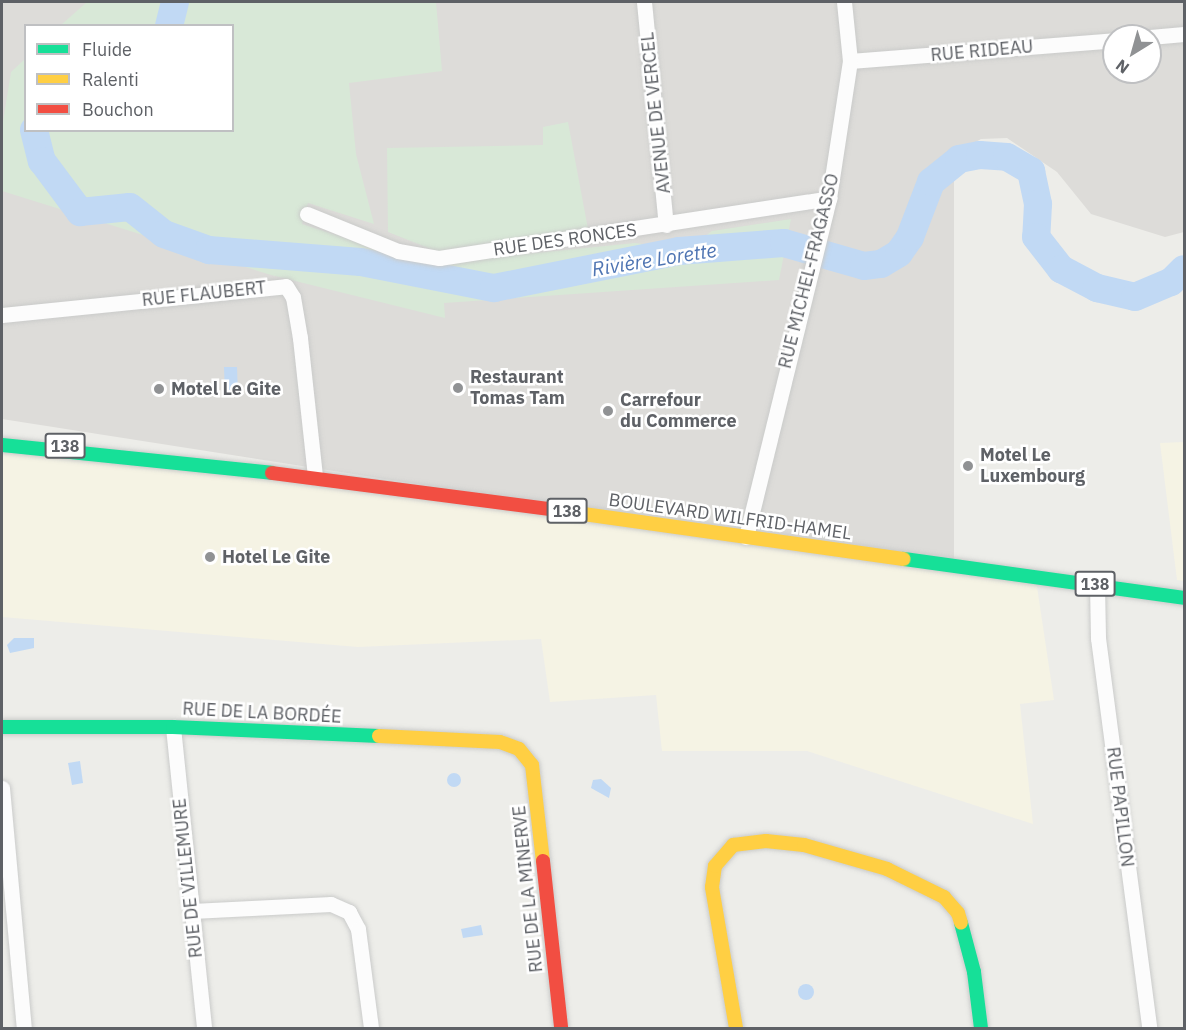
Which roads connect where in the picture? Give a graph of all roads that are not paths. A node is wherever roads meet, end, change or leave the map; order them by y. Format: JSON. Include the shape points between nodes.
{"nodes":[{"id":1,"x":644,"y":2,"type":"edge"},
{"id":2,"x":844,"y":2,"type":"edge"},
{"id":3,"x":1185,"y":34,"type":"edge"},
{"id":4,"x":1162,"y":36,"type":"edge"},
{"id":5,"x":1102,"y":41,"type":"edge"},
{"id":6,"x":850,"y":61,"type":"junction"},
{"id":7,"x":829,"y":198,"type":"junction"},
{"id":8,"x":307,"y":214,"type":"dead end"},
{"id":9,"x":666,"y":225,"type":"junction"},
{"id":10,"x":2,"y":315,"type":"edge"},
{"id":11,"x":2,"y":435,"type":"edge"},
{"id":12,"x":2,"y":445,"type":"edge"},
{"id":13,"x":128,"y":457,"type":"junction"},
{"id":14,"x":315,"y":477,"type":"junction"},
{"id":15,"x":746,"y":537,"type":"junction"},
{"id":16,"x":1097,"y":585,"type":"junction"},
{"id":17,"x":1185,"y":598,"type":"edge"},
{"id":18,"x":2,"y":727,"type":"edge"},
{"id":19,"x":173,"y":727,"type":"junction"},
{"id":20,"x":519,"y":749,"type":"joint"},
{"id":21,"x":2,"y":788,"type":"edge"},
{"id":22,"x":192,"y":911,"type":"junction"},
{"id":23,"x":24,"y":1029,"type":"edge"},
{"id":24,"x":204,"y":1029,"type":"edge"},
{"id":25,"x":371,"y":1029,"type":"edge"},
{"id":26,"x":561,"y":1029,"type":"edge"},
{"id":27,"x":736,"y":1029,"type":"edge"},
{"id":28,"x":981,"y":1029,"type":"edge"},
{"id":29,"x":1149,"y":1029,"type":"edge"}],
"edges":[{"from":1,"to":9,"type":"street","name":"AVENUE DE VERCEL"},
{"from":2,"to":6,"type":"street","name":"RUE MICHEL-FRAGASSO"},
{"from":3,"to":4,"type":"street"},
{"from":5,"to":6,"type":"street","name":"RUE RIDEAU"},
{"from":6,"to":7,"type":"street","name":"RUE MICHEL-FRAGASSO"},
{"from":7,"to":9,"type":"street","name":"RUE DES RONCES"},
{"from":7,"to":15,"type":"street","name":"RUE MICHEL-FRAGASSO"},
{"from":8,"to":9,"type":"street","name":"RUE DES RONCES","via":[[398,251],[439,258]]},
{"from":10,"to":14,"type":"street","name":"RUE FLAUBERT","via":[[286,286],[293,297],[300,338]]},
{"from":11,"to":13,"type":"street","name":"BOULEVARD WILFRID-HAMEL","number":"138"},
{"from":12,"to":13,"type":"street","name":"BOULEVARD WILFRID-HAMEL","number":"138"},
{"from":13,"to":14,"type":"street","name":"BOULEVARD WILFRID-HAMEL","number":"138"},
{"from":14,"to":15,"type":"street","name":"BOULEVARD WILFRID-HAMEL","number":"138"},
{"from":15,"to":16,"type":"street","name":"BOULEVARD WILFRID-HAMEL","number":"138"},
{"from":16,"to":17,"type":"street","name":"BOULEVARD WILFRID-HAMEL","number":"138"},
{"from":16,"to":29,"type":"street","name":"RUE PAPILLON","via":[[1098,638]]},
{"from":18,"to":19,"type":"street","name":"RUE DE LA BORDÉE"},
{"from":19,"to":20,"type":"street","name":"RUE DE LA BORDÉE","via":[[500,741]]},
{"from":19,"to":22,"type":"street","name":"RUE DE VILLEMURE"},
{"from":20,"to":26,"type":"street","name":"RUE DE LA MINERVE","via":[[532,765]]},
{"from":21,"to":23,"type":"street"},
{"from":22,"to":24,"type":"street","name":"RUE DE VILLEMURE"},
{"from":22,"to":25,"type":"street","via":[[331,904],[349,912],[358,929]]},
{"from":27,"to":28,"type":"street","via":[[712,887],[715,866],[733,845],[765,841],[804,846],[887,869],[944,897],[961,923],[974,972]]}]}
